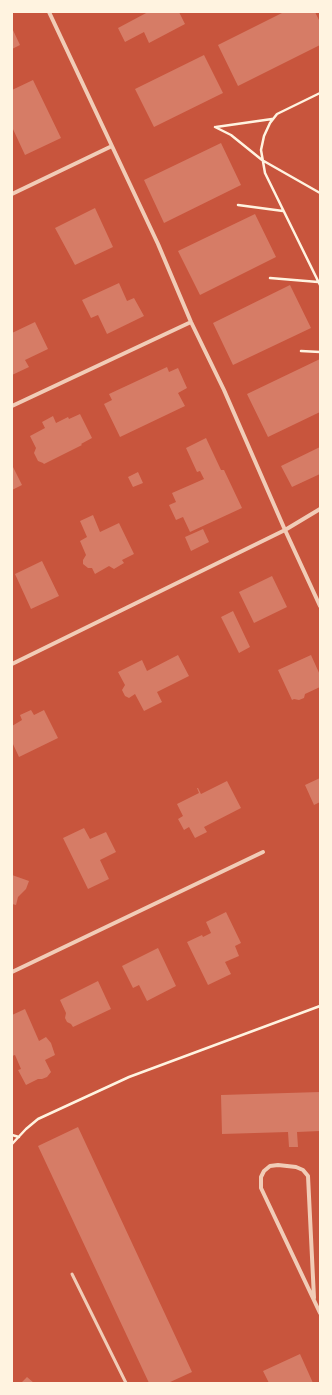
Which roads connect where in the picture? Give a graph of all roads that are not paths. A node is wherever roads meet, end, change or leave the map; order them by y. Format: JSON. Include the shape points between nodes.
{"nodes":[{"id":1,"x":49,"y":12,"type":"edge"},
{"id":2,"x":112,"y":146,"type":"junction"},
{"id":3,"x":12,"y":194,"type":"edge"},
{"id":4,"x":191,"y":322,"type":"junction"},
{"id":5,"x":12,"y":406,"type":"edge"},
{"id":6,"x":320,"y":509,"type":"edge"},
{"id":7,"x":285,"y":530,"type":"junction"},
{"id":8,"x":320,"y":606,"type":"edge"},
{"id":9,"x":12,"y":664,"type":"edge"},
{"id":10,"x":263,"y":852,"type":"dead end"},
{"id":11,"x":12,"y":972,"type":"edge"},
{"id":12,"x":72,"y":1274,"type":"dead end"},
{"id":13,"x":314,"y":1298,"type":"junction"},
{"id":14,"x":320,"y":1313,"type":"edge"},
{"id":15,"x":126,"y":1383,"type":"edge"}],
"edges":[{"from":1,"to":2,"type":"street"},
{"from":2,"to":3,"type":"street"},
{"from":2,"to":4,"type":"street"},
{"from":4,"to":5,"type":"street"},
{"from":4,"to":7,"type":"street","via":[[224,390]]},
{"from":6,"to":7,"type":"street"},
{"from":7,"to":8,"type":"street"},
{"from":7,"to":9,"type":"street"},
{"from":10,"to":11,"type":"street"},
{"from":12,"to":15,"type":"lane"},
{"from":13,"to":13,"type":"street","via":[[308,1176],[296,1167],[270,1166],[261,1177],[260,1188]]},
{"from":13,"to":14,"type":"street"}]}
